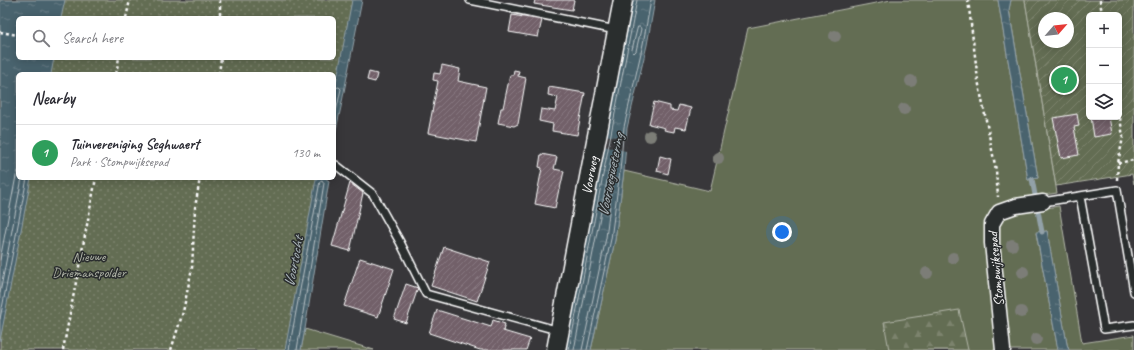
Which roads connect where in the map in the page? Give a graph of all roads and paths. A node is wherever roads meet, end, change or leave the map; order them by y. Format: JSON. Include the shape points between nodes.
{"nodes":[{"id":1,"x":130,"y":0,"type":"edge"},
{"id":2,"x":220,"y":0,"type":"edge"},
{"id":3,"x":470,"y":0,"type":"edge"},
{"id":4,"x":623,"y":0,"type":"edge"},
{"id":5,"x":968,"y":0,"type":"edge"},
{"id":6,"x":1100,"y":0,"type":"edge"},
{"id":7,"x":1102,"y":12,"type":"edge"},
{"id":8,"x":126,"y":16,"type":"edge"},
{"id":9,"x":220,"y":16,"type":"edge"},
{"id":10,"x":617,"y":30,"type":"junction"},
{"id":11,"x":0,"y":32,"type":"edge"},
{"id":12,"x":16,"y":35,"type":"edge"},
{"id":13,"x":119,"y":60,"type":"edge"},
{"id":14,"x":221,"y":60,"type":"edge"},
{"id":15,"x":116,"y":72,"type":"edge"},
{"id":16,"x":219,"y":72,"type":"edge"},
{"id":17,"x":1120,"y":120,"type":"edge"},
{"id":18,"x":1134,"y":160,"type":"edge"},
{"id":19,"x":1118,"y":163,"type":"junction"},
{"id":20,"x":336,"y":165,"type":"dead end"},
{"id":21,"x":96,"y":180,"type":"edge"},
{"id":22,"x":200,"y":180,"type":"edge"},
{"id":23,"x":1117,"y":190,"type":"junction"},
{"id":24,"x":1080,"y":196,"type":"junction"},
{"id":25,"x":1043,"y":202,"type":"joint"},
{"id":26,"x":999,"y":212,"type":"junction"},
{"id":27,"x":1134,"y":292,"type":"edge"},
{"id":28,"x":1134,"y":325,"type":"edge"},
{"id":29,"x":560,"y":331,"type":"junction"},
{"id":30,"x":63,"y":350,"type":"edge"},
{"id":31,"x":171,"y":350,"type":"edge"},
{"id":32,"x":556,"y":350,"type":"edge"},
{"id":33,"x":1003,"y":350,"type":"edge"}],
"edges":[{"from":1,"to":8,"type":"path"},
{"from":2,"to":9,"type":"path"},
{"from":3,"to":10,"type":"lane"},
{"from":4,"to":10,"type":"street","name":"Voorweg"},
{"from":5,"to":26,"type":"path","via":[[978,80],[996,170]]},
{"from":6,"to":7,"type":"path"},
{"from":10,"to":29,"type":"street","name":"Voorweg"},
{"from":11,"to":12,"type":"path"},
{"from":13,"to":15,"type":"path"},
{"from":14,"to":16,"type":"path"},
{"from":17,"to":19,"type":"path","via":[[1123,137]]},
{"from":18,"to":19,"type":"path"},
{"from":19,"to":23,"type":"path"},
{"from":20,"to":29,"type":"lane","via":[[373,194],[426,294]]},
{"from":21,"to":30,"type":"path"},
{"from":22,"to":31,"type":"path","via":[[192,268],[183,312]]},
{"from":23,"to":24,"type":"lane"},
{"from":23,"to":27,"type":"lane"},
{"from":24,"to":25,"type":"lane"},
{"from":24,"to":28,"type":"lane","via":[[1104,330]]},
{"from":25,"to":26,"type":"street","name":"Stompwijksepad","via":[[1016,206]]},
{"from":26,"to":33,"type":"street","name":"Stompwijksepad","via":[[992,224],[992,243]]},
{"from":29,"to":32,"type":"street","name":"Voorweg"}]}
